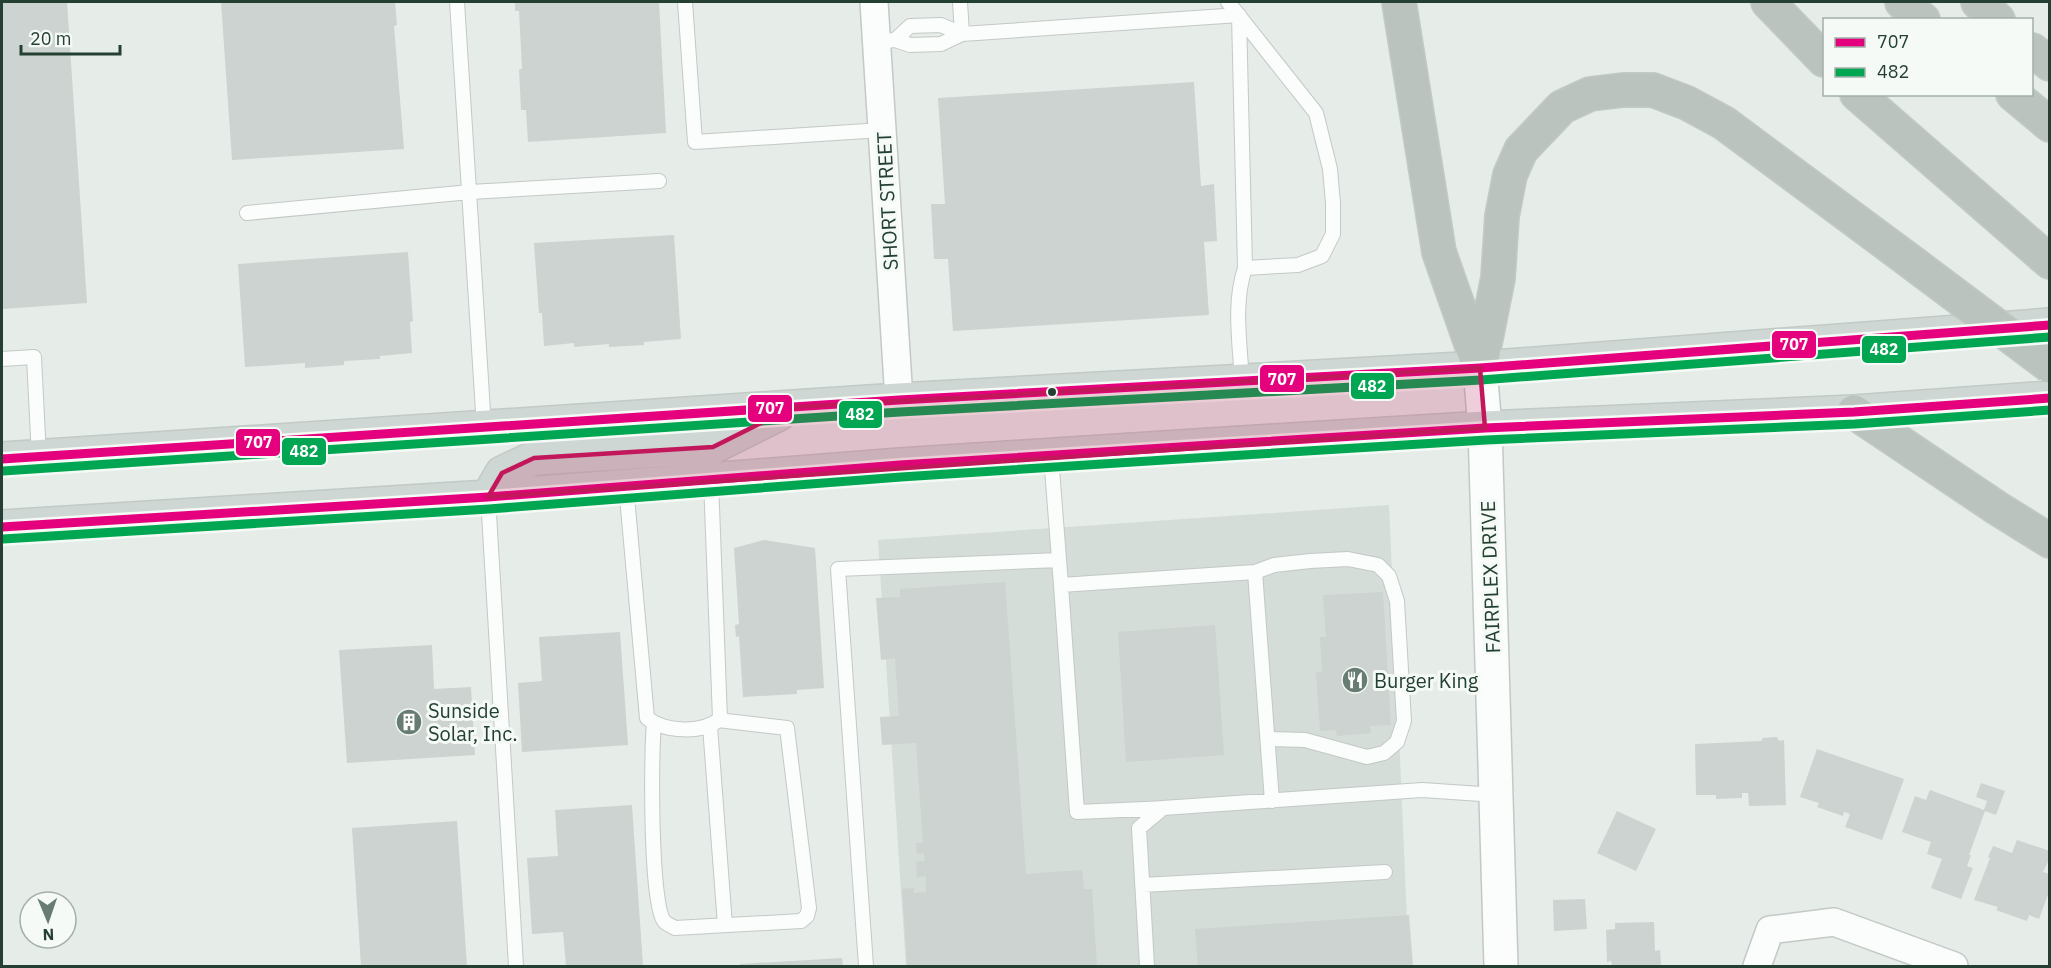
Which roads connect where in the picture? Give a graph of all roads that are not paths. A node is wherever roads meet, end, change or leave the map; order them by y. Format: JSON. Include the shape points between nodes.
{"nodes":[{"id":1,"x":457,"y":2,"type":"edge"},
{"id":2,"x":685,"y":2,"type":"edge"},
{"id":3,"x":874,"y":2,"type":"edge"},
{"id":4,"x":960,"y":2,"type":"edge"},
{"id":5,"x":1228,"y":2,"type":"edge"},
{"id":6,"x":1399,"y":2,"type":"edge"},
{"id":7,"x":1768,"y":2,"type":"edge"},
{"id":8,"x":1902,"y":2,"type":"edge"},
{"id":9,"x":1978,"y":2,"type":"edge"},
{"id":10,"x":1239,"y":15,"type":"junction"},
{"id":11,"x":1921,"y":18,"type":"edge"},
{"id":12,"x":1996,"y":18,"type":"edge"},
{"id":13,"x":962,"y":34,"type":"junction"},
{"id":14,"x":886,"y":41,"type":"junction"},
{"id":15,"x":2033,"y":52,"type":"edge"},
{"id":16,"x":1823,"y":59,"type":"edge"},
{"id":17,"x":2049,"y":64,"type":"edge"},
{"id":18,"x":1859,"y":96,"type":"edge"},
{"id":19,"x":2015,"y":96,"type":"edge"},
{"id":20,"x":2049,"y":125,"type":"edge"},
{"id":21,"x":882,"y":130,"type":"junction"},
{"id":22,"x":659,"y":181,"type":"dead end"},
{"id":23,"x":470,"y":192,"type":"junction"},
{"id":24,"x":247,"y":213,"type":"dead end"},
{"id":25,"x":2046,"y":259,"type":"edge"},
{"id":26,"x":1245,"y":268,"type":"junction"},
{"id":27,"x":2049,"y":325,"type":"edge"},
{"id":28,"x":2,"y":359,"type":"edge"},
{"id":29,"x":2049,"y":366,"type":"edge"},
{"id":30,"x":1480,"y":368,"type":"junction"},
{"id":31,"x":1242,"y":381,"type":"junction"},
{"id":32,"x":2049,"y":398,"type":"edge"},
{"id":33,"x":898,"y":400,"type":"junction"},
{"id":34,"x":793,"y":407,"type":"junction"},
{"id":35,"x":1854,"y":412,"type":"junction"},
{"id":36,"x":484,"y":427,"type":"junction"},
{"id":37,"x":1485,"y":428,"type":"junction"},
{"id":38,"x":1051,"y":455,"type":"junction"},
{"id":39,"x":39,"y":457,"type":"junction"},
{"id":40,"x":2,"y":459,"type":"edge"},
{"id":41,"x":711,"y":480,"type":"junction"},
{"id":42,"x":626,"y":486,"type":"junction"},
{"id":43,"x":488,"y":497,"type":"junction"},
{"id":44,"x":2,"y":527,"type":"edge"},
{"id":45,"x":2049,"y":540,"type":"edge"},
{"id":46,"x":1059,"y":560,"type":"junction"},
{"id":47,"x":1255,"y":572,"type":"junction"},
{"id":48,"x":1061,"y":585,"type":"junction"},
{"id":49,"x":654,"y":723,"type":"junction"},
{"id":50,"x":714,"y":723,"type":"junction"},
{"id":51,"x":1268,"y":739,"type":"junction"},
{"id":52,"x":1496,"y":795,"type":"junction"},
{"id":53,"x":1272,"y":801,"type":"junction"},
{"id":54,"x":1167,"y":808,"type":"junction"},
{"id":55,"x":1385,"y":872,"type":"dead end"},
{"id":56,"x":1142,"y":885,"type":"junction"},
{"id":57,"x":725,"y":926,"type":"junction"},
{"id":58,"x":516,"y":966,"type":"edge"},
{"id":59,"x":866,"y":966,"type":"edge"},
{"id":60,"x":1147,"y":966,"type":"edge"},
{"id":61,"x":1501,"y":966,"type":"edge"},
{"id":62,"x":1758,"y":966,"type":"edge"},
{"id":63,"x":1954,"y":966,"type":"edge"}],
"edges":[{"from":1,"to":23,"type":"lane"},
{"from":2,"to":21,"type":"lane","via":[[695,142]]},
{"from":3,"to":14,"type":"street","name":"SHORT STREET"},
{"from":4,"to":13,"type":"lane"},
{"from":5,"to":10,"type":"lane"},
{"from":6,"to":30,"type":"highway","via":[[1439,252]]},
{"from":7,"to":16,"type":"highway"},
{"from":8,"to":11,"type":"highway"},
{"from":9,"to":12,"type":"highway"},
{"from":10,"to":13,"type":"lane"},
{"from":10,"to":26,"type":"lane"},
{"from":10,"to":26,"type":"lane","via":[[1316,114],[1330,169],[1333,203],[1333,234],[1322,256],[1298,265]]},
{"from":13,"to":14,"type":"lane","via":[[941,44]]},
{"from":13,"to":14,"type":"lane","via":[[941,25],[910,26]]},
{"from":14,"to":21,"type":"street","name":"SHORT STREET"},
{"from":15,"to":17,"type":"highway"},
{"from":18,"to":25,"type":"highway"},
{"from":19,"to":20,"type":"highway"},
{"from":21,"to":33,"type":"street","name":"SHORT STREET"},
{"from":22,"to":23,"type":"lane"},
{"from":23,"to":24,"type":"lane"},
{"from":23,"to":36,"type":"lane"},
{"from":26,"to":31,"type":"lane","via":[[1240,283],[1239,316]]},
{"from":27,"to":30,"type":"main road"},
{"from":28,"to":39,"type":"lane","via":[[34,357]]},
{"from":29,"to":30,"type":"highway","bridge":true,"via":[[1724,123],[1653,90],[1623,90],[1590,94],[1562,106],[1521,150],[1510,175],[1502,216],[1498,278]]},
{"from":30,"to":31,"type":"main road"},
{"from":30,"to":37,"type":"main road","name":"FAIRPLEX DRIVE"},
{"from":31,"to":33,"type":"main road"},
{"from":32,"to":35,"type":"main road"},
{"from":33,"to":34,"type":"main road"},
{"from":34,"to":36,"type":"main road"},
{"from":34,"to":43,"type":"main road","via":[[714,447],[534,458],[502,473]]},
{"from":35,"to":37,"type":"main road"},
{"from":35,"to":45,"type":"highway"},
{"from":36,"to":39,"type":"main road"},
{"from":37,"to":38,"type":"main road"},
{"from":37,"to":52,"type":"main road","name":"FAIRPLEX DRIVE"},
{"from":38,"to":41,"type":"main road"},
{"from":38,"to":46,"type":"lane"},
{"from":39,"to":40,"type":"main road"},
{"from":41,"to":42,"type":"main road"},
{"from":41,"to":50,"type":"lane"},
{"from":42,"to":43,"type":"main road"},
{"from":42,"to":49,"type":"lane","via":[[645,708],[647,718]]},
{"from":43,"to":44,"type":"main road"},
{"from":43,"to":58,"type":"lane"},
{"from":46,"to":48,"type":"lane"},
{"from":46,"to":59,"type":"lane","via":[[838,569]]},
{"from":47,"to":48,"type":"lane"},
{"from":47,"to":51,"type":"lane"},
{"from":47,"to":51,"type":"lane","via":[[1274,565],[1310,561],[1348,559],[1378,565],[1389,576],[1397,601],[1404,721],[1396,742],[1384,753],[1367,757],[1305,740]]},
{"from":48,"to":54,"type":"lane","via":[[1077,812]]},
{"from":49,"to":50,"type":"lane","via":[[673,729]]},
{"from":49,"to":57,"type":"lane","via":[[651,750],[655,872],[661,914],[664,922],[675,928]]},
{"from":50,"to":57,"type":"lane"},
{"from":50,"to":57,"type":"lane","via":[[787,728],[809,908],[801,921]]},
{"from":51,"to":53,"type":"lane"},
{"from":52,"to":53,"type":"lane","via":[[1422,790]]},
{"from":52,"to":61,"type":"main road","name":"FAIRPLEX DRIVE"},
{"from":53,"to":54,"type":"lane"},
{"from":54,"to":56,"type":"lane","via":[[1139,828]]},
{"from":55,"to":56,"type":"lane"},
{"from":56,"to":60,"type":"lane"},
{"from":62,"to":63,"type":"street","via":[[1770,930],[1834,922]]}]}
